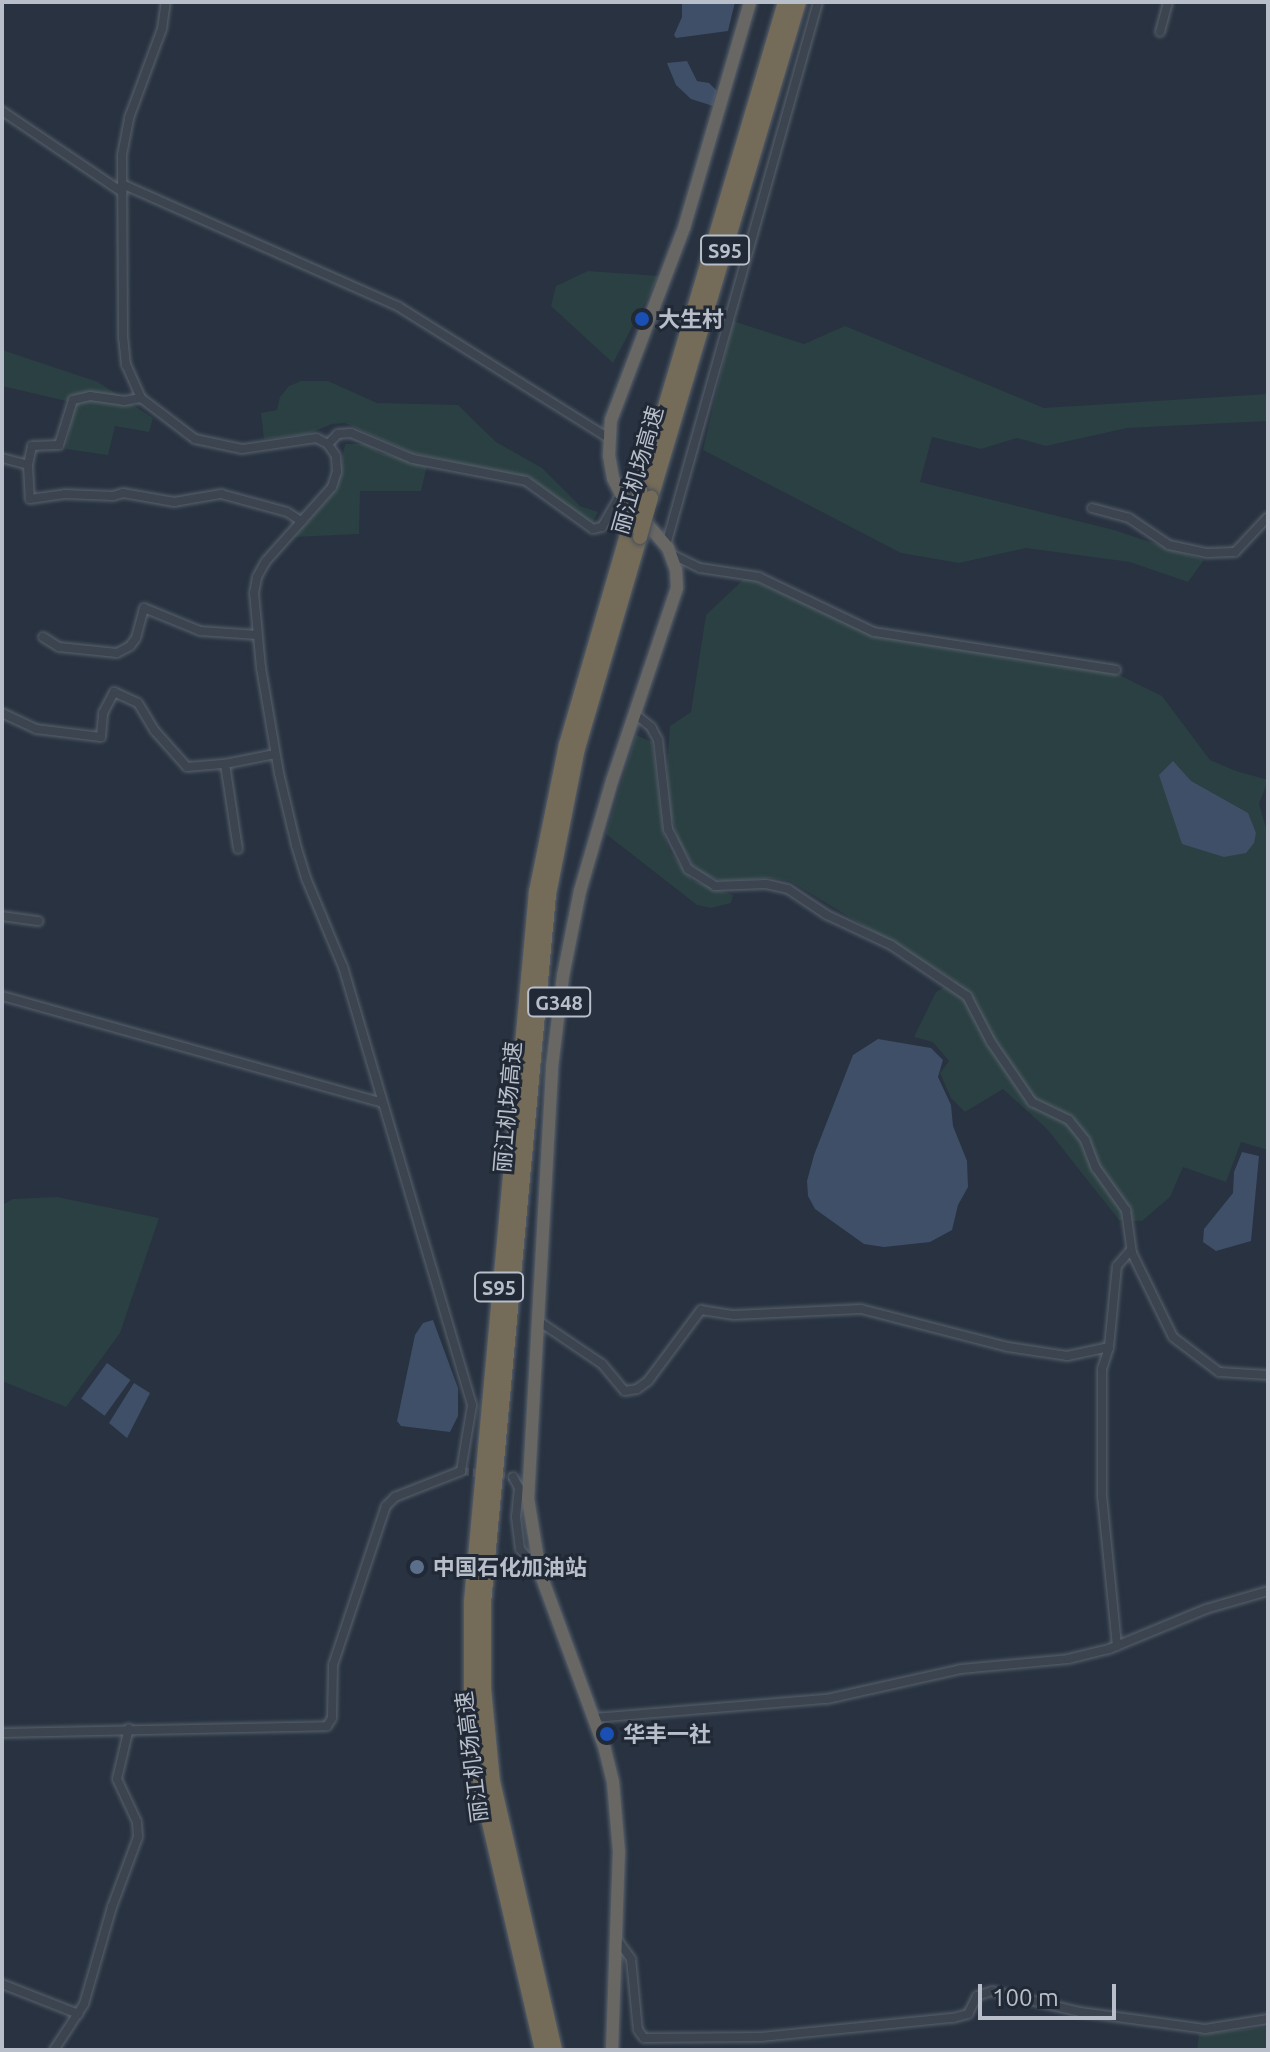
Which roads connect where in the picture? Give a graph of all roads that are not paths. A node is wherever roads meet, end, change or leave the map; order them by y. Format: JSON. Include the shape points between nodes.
{"nodes":[{"id":1,"x":166,"y":2,"type":"edge"},
{"id":2,"x":750,"y":2,"type":"edge"},
{"id":3,"x":785,"y":2,"type":"edge"},
{"id":4,"x":799,"y":2,"type":"edge"},
{"id":5,"x":818,"y":2,"type":"edge"},
{"id":6,"x":1168,"y":2,"type":"edge"},
{"id":7,"x":1160,"y":32,"type":"dead end"},
{"id":8,"x":2,"y":111,"type":"edge"},
{"id":9,"x":122,"y":188,"type":"junction"},
{"id":10,"x":141,"y":398,"type":"junction"},
{"id":11,"x":609,"y":438,"type":"junction"},
{"id":12,"x":328,"y":444,"type":"junction"},
{"id":13,"x":2,"y":458,"type":"edge"},
{"id":14,"x":28,"y":465,"type":"junction"},
{"id":15,"x":621,"y":494,"type":"junction"},
{"id":16,"x":645,"y":495,"type":"junction"},
{"id":17,"x":1092,"y":508,"type":"dead end"},
{"id":18,"x":1268,"y":517,"type":"edge"},
{"id":19,"x":301,"y":521,"type":"junction"},
{"id":20,"x":634,"y":532,"type":"junction"},
{"id":21,"x":669,"y":550,"type":"junction"},
{"id":22,"x":257,"y":635,"type":"junction"},
{"id":23,"x":43,"y":637,"type":"dead end"},
{"id":24,"x":1116,"y":670,"type":"dead end"},
{"id":25,"x":2,"y":713,"type":"edge"},
{"id":26,"x":635,"y":714,"type":"junction"},
{"id":27,"x":275,"y":754,"type":"junction"},
{"id":28,"x":225,"y":764,"type":"junction"},
{"id":29,"x":238,"y":849,"type":"dead end"},
{"id":30,"x":2,"y":916,"type":"edge"},
{"id":31,"x":39,"y":921,"type":"dead end"},
{"id":32,"x":2,"y":996,"type":"edge"},
{"id":33,"x":382,"y":1103,"type":"junction"},
{"id":34,"x":1131,"y":1250,"type":"junction"},
{"id":35,"x":537,"y":1320,"type":"junction"},
{"id":36,"x":1109,"y":1347,"type":"junction"},
{"id":37,"x":1268,"y":1375,"type":"edge"},
{"id":38,"x":513,"y":1477,"type":"dead end"},
{"id":39,"x":540,"y":1572,"type":"junction"},
{"id":40,"x":1268,"y":1591,"type":"edge"},
{"id":41,"x":1117,"y":1646,"type":"junction"},
{"id":42,"x":594,"y":1718,"type":"junction"},
{"id":43,"x":129,"y":1728,"type":"junction"},
{"id":44,"x":2,"y":1733,"type":"edge"},
{"id":45,"x":616,"y":1937,"type":"junction"},
{"id":46,"x":2,"y":1984,"type":"edge"},
{"id":47,"x":78,"y":2014,"type":"junction"},
{"id":48,"x":1268,"y":2019,"type":"edge"},
{"id":49,"x":54,"y":2050,"type":"edge"},
{"id":50,"x":542,"y":2050,"type":"edge"},
{"id":51,"x":555,"y":2050,"type":"edge"},
{"id":52,"x":612,"y":2050,"type":"edge"}],
"edges":[{"from":1,"to":9,"type":"street","via":[[162,29],[129,118]]},
{"from":2,"to":11,"type":"highway","via":[[688,216],[614,409]]},
{"from":3,"to":16,"type":"highway","name":"丽江机场高速","number":"S95"},
{"from":4,"to":16,"type":"highway","name":"丽江机场高速","number":"S95"},
{"from":5,"to":21,"type":"street"},
{"from":6,"to":7,"type":"street"},
{"from":8,"to":9,"type":"street"},
{"from":9,"to":10,"type":"street","via":[[123,347]]},
{"from":9,"to":11,"type":"street","via":[[399,307]]},
{"from":10,"to":12,"type":"street","via":[[195,439],[214,446],[251,448],[311,438]]},
{"from":10,"to":14,"type":"street","via":[[73,400],[60,444],[32,446]]},
{"from":11,"to":15,"type":"highway","via":[[611,467]]},
{"from":12,"to":15,"type":"street","via":[[338,434],[351,433],[413,459],[526,481],[593,529],[602,527]]},
{"from":12,"to":19,"type":"street","via":[[337,461],[336,477]]},
{"from":13,"to":14,"type":"street"},
{"from":14,"to":19,"type":"street","via":[[30,499],[123,493],[174,502],[221,494],[287,512]]},
{"from":15,"to":21,"type":"highway"},
{"from":16,"to":20,"type":"highway","name":"丽江机场高速","number":"S95","bridge":true},
{"from":17,"to":18,"type":"street","via":[[1129,518],[1169,545],[1207,553],[1235,552]]},
{"from":19,"to":22,"type":"street","via":[[257,577]]},
{"from":20,"to":50,"type":"highway","name":"丽江机场高速","number":"S95","via":[[566,745],[536,892],[471,1602],[471,1688],[480,1784]]},
{"from":20,"to":51,"type":"highway","name":"丽江机场高速","number":"S95","via":[[578,748],[549,894],[484,1603],[484,1688],[493,1782]]},
{"from":21,"to":24,"type":"street","via":[[700,568],[759,577],[874,632]]},
{"from":21,"to":26,"type":"highway","number":"G348","via":[[676,597]]},
{"from":22,"to":23,"type":"street","via":[[200,631],[144,608],[136,638],[117,653],[59,647]]},
{"from":22,"to":27,"type":"street"},
{"from":25,"to":28,"type":"street","via":[[36,729],[101,737],[103,713],[114,692],[138,703],[187,767]]},
{"from":26,"to":34,"type":"street","via":[[658,740],[668,829],[688,869],[715,886],[766,884],[788,889],[827,915],[891,945],[967,996],[1032,1102],[1069,1120],[1085,1140],[1096,1168],[1126,1210]]},
{"from":26,"to":35,"type":"highway","number":"G348","via":[[588,858],[563,976],[552,1067]]},
{"from":27,"to":28,"type":"street"},
{"from":27,"to":33,"type":"street","via":[[306,878],[343,967]]},
{"from":28,"to":29,"type":"street"},
{"from":30,"to":31,"type":"street"},
{"from":32,"to":33,"type":"street"},
{"from":33,"to":43,"type":"street","via":[[471,1392],[461,1471],[395,1497],[386,1506],[333,1665],[329,1725]]},
{"from":34,"to":36,"type":"street","via":[[1116,1270]]},
{"from":34,"to":37,"type":"street","via":[[1173,1337],[1219,1372]]},
{"from":35,"to":36,"type":"street","via":[[602,1364],[625,1391],[648,1381],[701,1310],[734,1315],[861,1309],[1013,1348],[1067,1356]]},
{"from":35,"to":39,"type":"highway","number":"G348","via":[[528,1481]]},
{"from":36,"to":41,"type":"street","via":[[1102,1369],[1100,1421]]},
{"from":38,"to":39,"type":"street","via":[[519,1488],[520,1549]]},
{"from":39,"to":42,"type":"highway","number":"G348"},
{"from":40,"to":41,"type":"street","via":[[1206,1609]]},
{"from":41,"to":42,"type":"street","via":[[1068,1659],[961,1669],[827,1699]]},
{"from":42,"to":45,"type":"highway","number":"G348","via":[[616,1798]]},
{"from":43,"to":44,"type":"street"},
{"from":43,"to":47,"type":"street","via":[[117,1779],[137,1822],[138,1837]]},
{"from":45,"to":48,"type":"street","via":[[631,1959],[638,2030],[644,2038],[761,2037],[953,2018],[968,2014],[977,1996],[992,1991],[1094,2014],[1205,2029]]},
{"from":45,"to":52,"type":"highway","number":"G348"},
{"from":46,"to":47,"type":"street"},
{"from":47,"to":49,"type":"street"}]}
